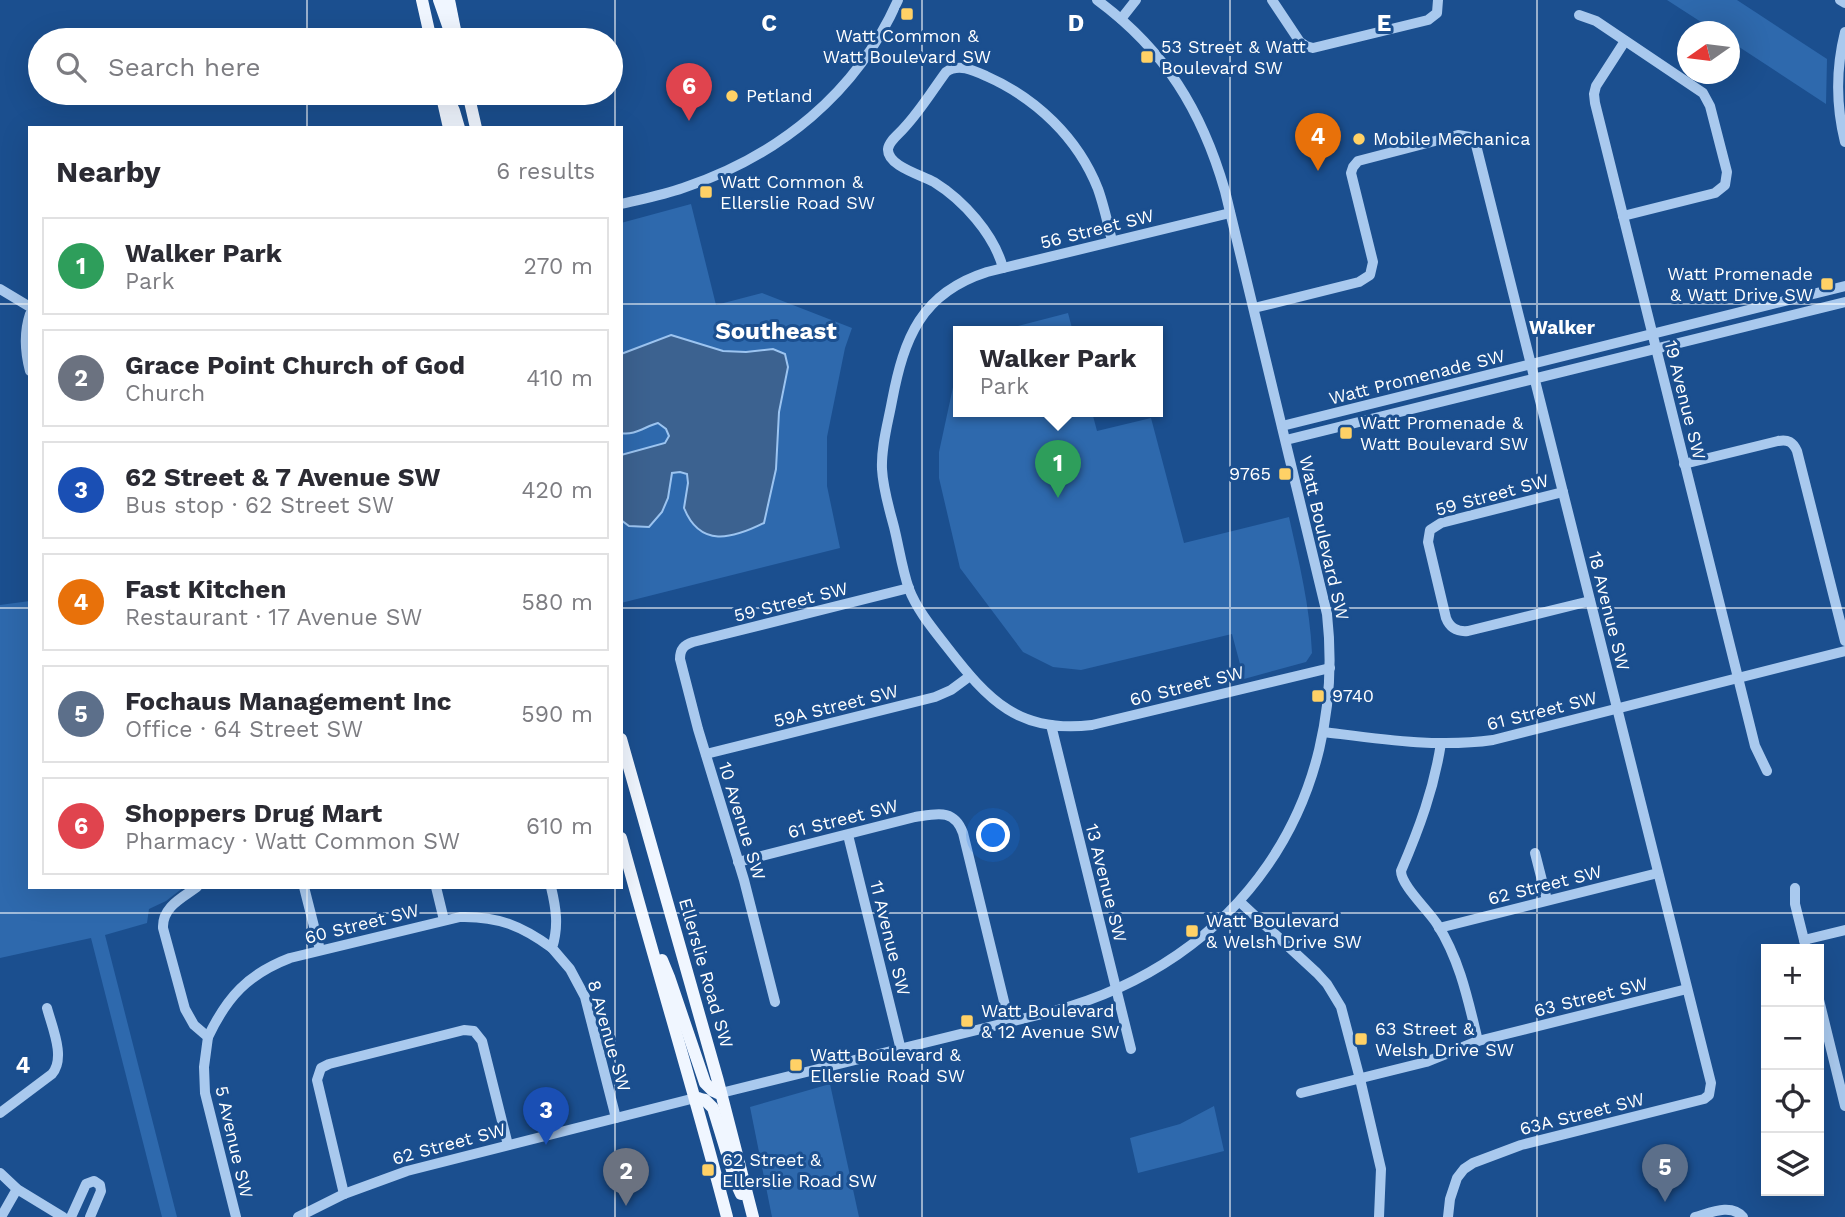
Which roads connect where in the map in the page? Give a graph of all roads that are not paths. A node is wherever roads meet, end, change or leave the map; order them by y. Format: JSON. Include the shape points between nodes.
{"nodes":[{"id":1,"x":422,"y":0,"type":"edge"},
{"id":2,"x":439,"y":0,"type":"edge"},
{"id":3,"x":449,"y":0,"type":"edge"},
{"id":4,"x":898,"y":0,"type":"edge"},
{"id":5,"x":1097,"y":0,"type":"edge"},
{"id":6,"x":1136,"y":0,"type":"edge"},
{"id":7,"x":1272,"y":0,"type":"edge"},
{"id":8,"x":1437,"y":0,"type":"edge"},
{"id":9,"x":1840,"y":0,"type":"edge"},
{"id":10,"x":1845,"y":3,"type":"edge"},
{"id":11,"x":1579,"y":15,"type":"dead end"},
{"id":12,"x":1121,"y":19,"type":"junction"},
{"id":13,"x":428,"y":28,"type":"edge"},
{"id":14,"x":450,"y":28,"type":"edge"},
{"id":15,"x":453,"y":28,"type":"edge"},
{"id":16,"x":1845,"y":32,"type":"edge"},
{"id":17,"x":1625,"y":41,"type":"junction"},
{"id":18,"x":446,"y":105,"type":"edge"},
{"id":19,"x":451,"y":105,"type":"edge"},
{"id":20,"x":470,"y":105,"type":"edge"},
{"id":21,"x":449,"y":126,"type":"edge"},
{"id":22,"x":458,"y":126,"type":"edge"},
{"id":23,"x":475,"y":126,"type":"edge"},
{"id":24,"x":1845,"y":142,"type":"edge"},
{"id":25,"x":623,"y":203,"type":"edge"},
{"id":26,"x":1230,"y":213,"type":"junction"},
{"id":27,"x":1623,"y":216,"type":"junction"},
{"id":28,"x":1112,"y":241,"type":"junction"},
{"id":29,"x":1003,"y":268,"type":"junction"},
{"id":30,"x":1845,"y":286,"type":"edge"},
{"id":31,"x":0,"y":289,"type":"edge"},
{"id":32,"x":1845,"y":302,"type":"edge"},
{"id":33,"x":28,"y":306,"type":"edge"},
{"id":34,"x":1254,"y":308,"type":"junction"},
{"id":35,"x":28,"y":322,"type":"edge"},
{"id":36,"x":1652,"y":335,"type":"junction"},
{"id":37,"x":1656,"y":349,"type":"junction"},
{"id":38,"x":28,"y":360,"type":"edge"},
{"id":39,"x":1531,"y":365,"type":"junction"},
{"id":40,"x":1535,"y":379,"type":"junction"},
{"id":41,"x":1282,"y":426,"type":"junction"},
{"id":42,"x":1286,"y":440,"type":"junction"},
{"id":43,"x":1684,"y":464,"type":"junction"},
{"id":44,"x":1563,"y":492,"type":"junction"},
{"id":45,"x":909,"y":588,"type":"junction"},
{"id":46,"x":1590,"y":601,"type":"junction"},
{"id":47,"x":1845,"y":641,"type":"edge"},
{"id":48,"x":682,"y":649,"type":"joint"},
{"id":49,"x":1845,"y":651,"type":"edge"},
{"id":50,"x":1331,"y":668,"type":"junction"},
{"id":51,"x":970,"y":677,"type":"junction"},
{"id":52,"x":1738,"y":678,"type":"junction"},
{"id":53,"x":1618,"y":709,"type":"junction"},
{"id":54,"x":1051,"y":725,"type":"junction"},
{"id":55,"x":1324,"y":732,"type":"junction"},
{"id":56,"x":1441,"y":743,"type":"junction"},
{"id":57,"x":623,"y":746,"type":"edge"},
{"id":58,"x":706,"y":754,"type":"junction"},
{"id":59,"x":1767,"y":771,"type":"dead end"},
{"id":60,"x":848,"y":835,"type":"junction"},
{"id":61,"x":623,"y":845,"type":"edge"},
{"id":62,"x":1535,"y":853,"type":"dead end"},
{"id":63,"x":738,"y":862,"type":"junction"},
{"id":64,"x":1658,"y":873,"type":"junction"},
{"id":65,"x":1795,"y":888,"type":"dead end"},
{"id":66,"x":194,"y":889,"type":"edge"},
{"id":67,"x":305,"y":889,"type":"edge"},
{"id":68,"x":436,"y":889,"type":"edge"},
{"id":69,"x":551,"y":889,"type":"edge"},
{"id":70,"x":1547,"y":900,"type":"junction"},
{"id":71,"x":1240,"y":902,"type":"junction"},
{"id":72,"x":641,"y":912,"type":"junction"},
{"id":73,"x":444,"y":920,"type":"junction"},
{"id":74,"x":1439,"y":928,"type":"junction"},
{"id":75,"x":1845,"y":930,"type":"edge"},
{"id":76,"x":1805,"y":944,"type":"edge"},
{"id":77,"x":1808,"y":944,"type":"edge"},
{"id":78,"x":552,"y":947,"type":"junction"},
{"id":79,"x":320,"y":950,"type":"junction"},
{"id":80,"x":1687,"y":989,"type":"junction"},
{"id":81,"x":1116,"y":990,"type":"junction"},
{"id":82,"x":775,"y":1002,"type":"dead end"},
{"id":83,"x":47,"y":1007,"type":"dead end"},
{"id":84,"x":1821,"y":1007,"type":"edge"},
{"id":85,"x":1009,"y":1023,"type":"junction"},
{"id":86,"x":208,"y":1037,"type":"junction"},
{"id":87,"x":1478,"y":1041,"type":"junction"},
{"id":88,"x":1130,"y":1049,"type":"dead end"},
{"id":89,"x":901,"y":1050,"type":"junction"},
{"id":90,"x":1360,"y":1079,"type":"junction"},
{"id":91,"x":1301,"y":1093,"type":"dead end"},
{"id":92,"x":722,"y":1094,"type":"junction"},
{"id":93,"x":1709,"y":1095,"type":"joint"},
{"id":94,"x":695,"y":1098,"type":"junction"},
{"id":95,"x":1845,"y":1106,"type":"edge"},
{"id":96,"x":0,"y":1113,"type":"edge"},
{"id":97,"x":616,"y":1118,"type":"junction"},
{"id":98,"x":508,"y":1145,"type":"junction"},
{"id":99,"x":0,"y":1173,"type":"edge"},
{"id":100,"x":17,"y":1189,"type":"junction"},
{"id":101,"x":344,"y":1194,"type":"junction"},
{"id":102,"x":1741,"y":1214,"type":"edge"},
{"id":103,"x":1,"y":1217,"type":"edge"},
{"id":104,"x":63,"y":1217,"type":"edge"},
{"id":105,"x":71,"y":1217,"type":"edge"},
{"id":106,"x":90,"y":1217,"type":"edge"},
{"id":107,"x":236,"y":1217,"type":"edge"},
{"id":108,"x":298,"y":1217,"type":"edge"},
{"id":109,"x":727,"y":1217,"type":"edge"},
{"id":110,"x":752,"y":1217,"type":"edge"},
{"id":111,"x":1380,"y":1217,"type":"edge"},
{"id":112,"x":1448,"y":1217,"type":"edge"},
{"id":113,"x":1695,"y":1217,"type":"edge"}],
"edges":[{"from":1,"to":13,"type":"main road"},
{"from":2,"to":14,"type":"main road"},
{"from":3,"to":15,"type":"main road"},
{"from":4,"to":25,"type":"street","via":[[850,80],[789,135],[698,183]]},
{"from":5,"to":12,"type":"street","name":"Watt Boulevard SW"},
{"from":6,"to":12,"type":"street"},
{"from":7,"to":8,"type":"street","via":[[1298,39],[1317,48],[1428,20],[1437,13]]},
{"from":9,"to":10,"type":"street"},
{"from":11,"to":17,"type":"street"},
{"from":12,"to":26,"type":"street","name":"Watt Boulevard SW","via":[[1159,57],[1188,99],[1210,144]]},
{"from":16,"to":24,"type":"street","via":[[1838,87]]},
{"from":17,"to":27,"type":"street","name":"19 Avenue SW","via":[[1594,94]]},
{"from":17,"to":27,"type":"street","via":[[1703,93],[1727,172],[1725,186],[1715,193]]},
{"from":18,"to":21,"type":"main road"},
{"from":19,"to":22,"type":"main road"},
{"from":20,"to":23,"type":"main road"},
{"from":26,"to":28,"type":"street","name":"56 Street SW"},
{"from":26,"to":34,"type":"street","name":"Watt Boulevard SW"},
{"from":27,"to":36,"type":"street","name":"19 Avenue SW"},
{"from":28,"to":29,"type":"street","name":"56 Street SW"},
{"from":28,"to":29,"type":"street","via":[[1097,187],[1058,126],[1007,86],[965,68],[952,68],[891,142],[889,154],[895,163],[939,186],[964,207],[996,250]]},
{"from":29,"to":45,"type":"street","name":"56 Street SW","via":[[950,290],[925,313],[908,339],[897,371],[882,472]]},
{"from":30,"to":36,"type":"street","name":"Watt Promenade SW"},
{"from":31,"to":33,"type":"street"},
{"from":32,"to":37,"type":"street","name":"Watt Promenade SW"},
{"from":34,"to":39,"type":"street","name":"18 Avenue SW","via":[[1360,282],[1370,275],[1373,262],[1352,177],[1358,161],[1458,135],[1470,137],[1476,145]]},
{"from":34,"to":41,"type":"street","name":"Watt Boulevard SW"},
{"from":35,"to":38,"type":"street"},
{"from":36,"to":37,"type":"street","name":"19 Avenue SW"},
{"from":36,"to":39,"type":"street","name":"Watt Promenade SW"},
{"from":37,"to":40,"type":"street","name":"Watt Promenade SW"},
{"from":37,"to":43,"type":"street","name":"19 Avenue SW"},
{"from":39,"to":40,"type":"street","name":"18 Avenue SW"},
{"from":39,"to":41,"type":"street","name":"Watt Promenade SW"},
{"from":40,"to":42,"type":"street","name":"Watt Promenade SW"},
{"from":40,"to":44,"type":"street","name":"18 Avenue SW"},
{"from":41,"to":42,"type":"street","name":"Watt Boulevard SW"},
{"from":42,"to":50,"type":"street","name":"Watt Boulevard SW","via":[[1324,597]]},
{"from":43,"to":47,"type":"street","via":[[1790,441],[1797,452]]},
{"from":43,"to":52,"type":"street","name":"19 Avenue SW"},
{"from":44,"to":46,"type":"street","name":"18 Avenue SW"},
{"from":44,"to":46,"type":"street","name":"59 Street SW","via":[[1441,523],[1430,530],[1427,542],[1446,618],[1459,631]]},
{"from":45,"to":48,"type":"street","name":"59 Street SW","via":[[693,642]]},
{"from":45,"to":51,"type":"street","name":"60 Street SW","via":[[926,619]]},
{"from":46,"to":53,"type":"street","name":"18 Avenue SW"},
{"from":48,"to":58,"type":"street","name":"10 Avenue SW"},
{"from":49,"to":52,"type":"street","name":"61 Street SW"},
{"from":50,"to":54,"type":"street","name":"60 Street SW","via":[[1092,725]]},
{"from":50,"to":55,"type":"street","name":"Watt Boulevard SW"},
{"from":51,"to":54,"type":"street","name":"60 Street SW","via":[[1002,707]]},
{"from":51,"to":58,"type":"street","name":"59A Street SW","via":[[935,697]]},
{"from":52,"to":53,"type":"street","name":"61 Street SW"},
{"from":52,"to":59,"type":"street","name":"19 Avenue SW","via":[[1755,746]]},
{"from":53,"to":56,"type":"street","name":"61 Street SW","via":[[1493,740]]},
{"from":53,"to":64,"type":"street","name":"18 Avenue SW"},
{"from":54,"to":81,"type":"street","name":"13 Avenue SW"},
{"from":55,"to":56,"type":"street","name":"61 Street SW"},
{"from":55,"to":71,"type":"street","name":"Watt Boulevard SW","via":[[1300,808]]},
{"from":56,"to":74,"type":"street","via":[[1431,793],[1401,874]]},
{"from":57,"to":92,"type":"main road","name":"Ellerslie Road SW"},
{"from":58,"to":63,"type":"street","name":"10 Avenue SW"},
{"from":60,"to":63,"type":"street","name":"61 Street SW"},
{"from":60,"to":85,"type":"street","name":"61 Street SW","via":[[927,816],[956,819],[963,832]]},
{"from":60,"to":89,"type":"street","name":"11 Avenue SW"},
{"from":61,"to":72,"type":"main road"},
{"from":62,"to":70,"type":"street"},
{"from":63,"to":82,"type":"street","name":"10 Avenue SW"},
{"from":64,"to":70,"type":"street","name":"62 Street SW"},
{"from":64,"to":80,"type":"street","name":"18 Avenue SW"},
{"from":65,"to":76,"type":"street"},
{"from":66,"to":86,"type":"street","via":[[167,909],[163,928],[185,1009]]},
{"from":67,"to":79,"type":"street"},
{"from":68,"to":73,"type":"street"},
{"from":69,"to":78,"type":"street","via":[[557,920]]},
{"from":70,"to":74,"type":"street","name":"62 Street SW"},
{"from":71,"to":81,"type":"street","name":"Watt Boulevard SW","via":[[1171,960]]},
{"from":71,"to":90,"type":"street","via":[[1327,984],[1341,1007]]},
{"from":72,"to":92,"type":"main road","via":[[705,1083]]},
{"from":72,"to":94,"type":"main road"},
{"from":73,"to":78,"type":"street","name":"60 Street SW","via":[[500,920]]},
{"from":73,"to":79,"type":"street","name":"60 Street SW"},
{"from":74,"to":87,"type":"street","via":[[1460,971]]},
{"from":75,"to":77,"type":"street"},
{"from":78,"to":97,"type":"street","name":"8 Avenue SW","via":[[585,997]]},
{"from":79,"to":86,"type":"street","name":"60 Street SW","via":[[277,962],[252,977],[226,1005]]},
{"from":80,"to":87,"type":"street","name":"63 Street SW"},
{"from":80,"to":93,"type":"street","name":"18 Avenue SW","via":[[1711,1083]]},
{"from":81,"to":85,"type":"street","name":"Watt Boulevard SW"},
{"from":81,"to":88,"type":"street","name":"13 Avenue SW"},
{"from":83,"to":96,"type":"street","via":[[59,1055],[57,1068]]},
{"from":84,"to":95,"type":"street"},
{"from":85,"to":89,"type":"street","name":"Watt Boulevard SW"},
{"from":86,"to":107,"type":"street","name":"5 Avenue SW","via":[[205,1093]]},
{"from":87,"to":90,"type":"street","name":"63 Street SW","via":[[1426,1062]]},
{"from":89,"to":92,"type":"street","name":"Watt Boulevard SW"},
{"from":90,"to":91,"type":"street","name":"63 Street SW"},
{"from":90,"to":111,"type":"street","via":[[1381,1169]]},
{"from":92,"to":94,"type":"street","name":"Watt Boulevard SW"},
{"from":92,"to":110,"type":"main road","name":"Ellerslie Road SW"},
{"from":93,"to":112,"type":"street","name":"63A Street SW","via":[[1473,1163],[1453,1188]]},
{"from":94,"to":97,"type":"street","name":"62 Street SW"},
{"from":94,"to":109,"type":"main road"},
{"from":94,"to":110,"type":"main road","via":[[713,1108],[736,1183]]},
{"from":97,"to":98,"type":"street","name":"62 Street SW"},
{"from":98,"to":101,"type":"street","name":"62 Street SW","via":[[407,1171]]},
{"from":98,"to":101,"type":"street","via":[[476,1032],[464,1030],[324,1065],[317,1080]]},
{"from":99,"to":100,"type":"street"},
{"from":100,"to":103,"type":"street"},
{"from":100,"to":104,"type":"street"},
{"from":101,"to":108,"type":"street","name":"62 Street SW"},
{"from":102,"to":113,"type":"street","via":[[1727,1209]]},
{"from":105,"to":106,"type":"street","via":[[84,1187],[94,1181],[101,1191]]}]}
